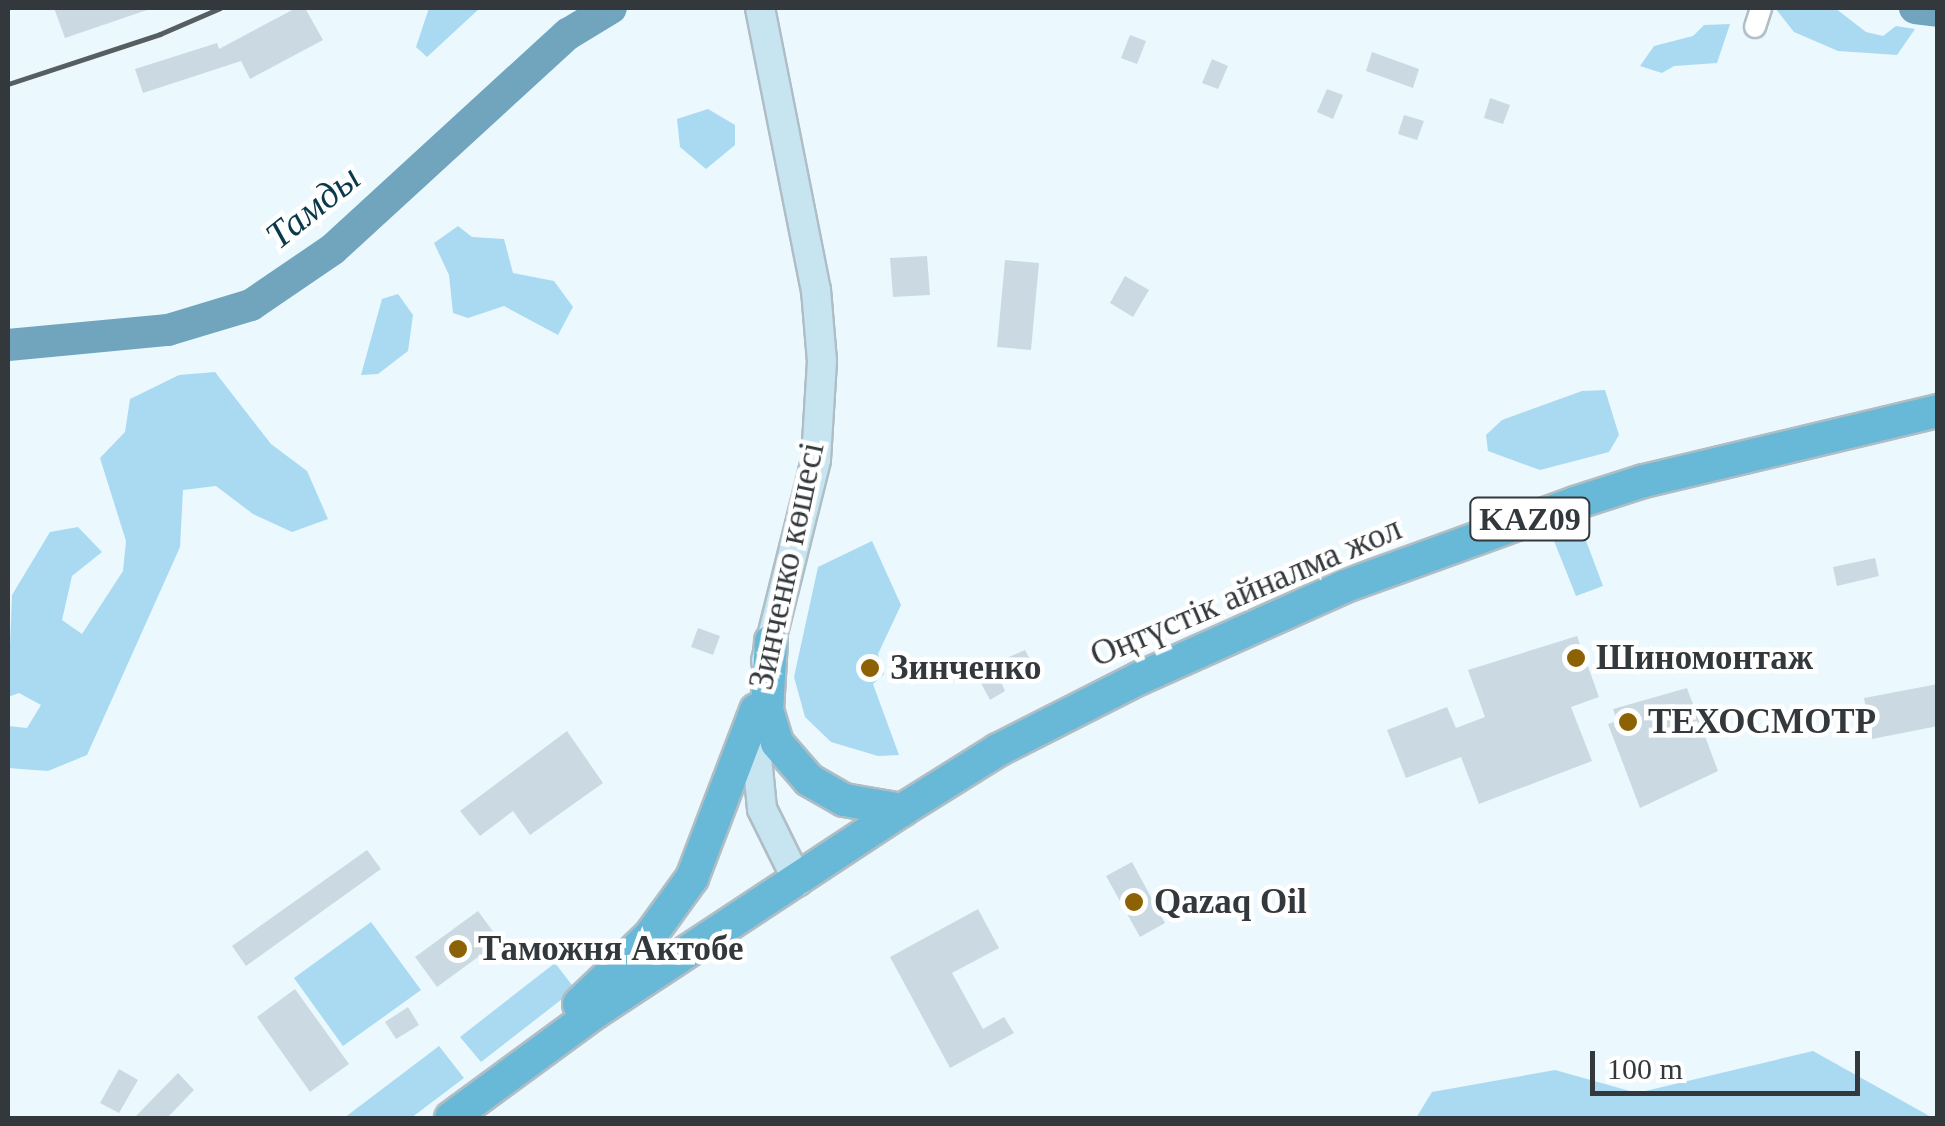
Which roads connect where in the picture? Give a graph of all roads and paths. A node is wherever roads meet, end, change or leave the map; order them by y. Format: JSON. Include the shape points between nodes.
{"nodes":[{"id":1,"x":760,"y":8,"type":"edge"},
{"id":2,"x":1938,"y":412,"type":"edge"},
{"id":3,"x":771,"y":641,"type":"junction"},
{"id":4,"x":756,"y":710,"type":"junction"},
{"id":5,"x":902,"y":810,"type":"junction"},
{"id":6,"x":798,"y":882,"type":"junction"},
{"id":7,"x":524,"y":1062,"type":"junction"},
{"id":8,"x":451,"y":1118,"type":"edge"}],
"edges":[{"from":1,"to":3,"type":"main road","name":"Зинченко көшесі","via":[[816,290],[822,361],[816,460]]},
{"from":2,"to":5,"type":"highway","name":"Оңтүстік айналма жол","number":"KAZ09","via":[[1644,480],[1343,587],[998,750]]},
{"from":3,"to":4,"type":"main road","name":"Зинченко көшесі"},
{"from":3,"to":5,"type":"highway","via":[[767,710],[776,743],[809,780],[844,800]]},
{"from":4,"to":6,"type":"main road","name":"Зинченко көшесі","via":[[754,767],[762,809]]},
{"from":4,"to":7,"type":"highway","via":[[692,878],[650,936]]},
{"from":5,"to":6,"type":"highway","name":"Оңтүстік айналма жол","number":"KAZ09"},
{"from":6,"to":7,"type":"highway","name":"Оңтүстік айналма жол","number":"KAZ09"},
{"from":7,"to":8,"type":"highway","name":"Оңтүстік айналма жол","number":"KAZ09"}]}
